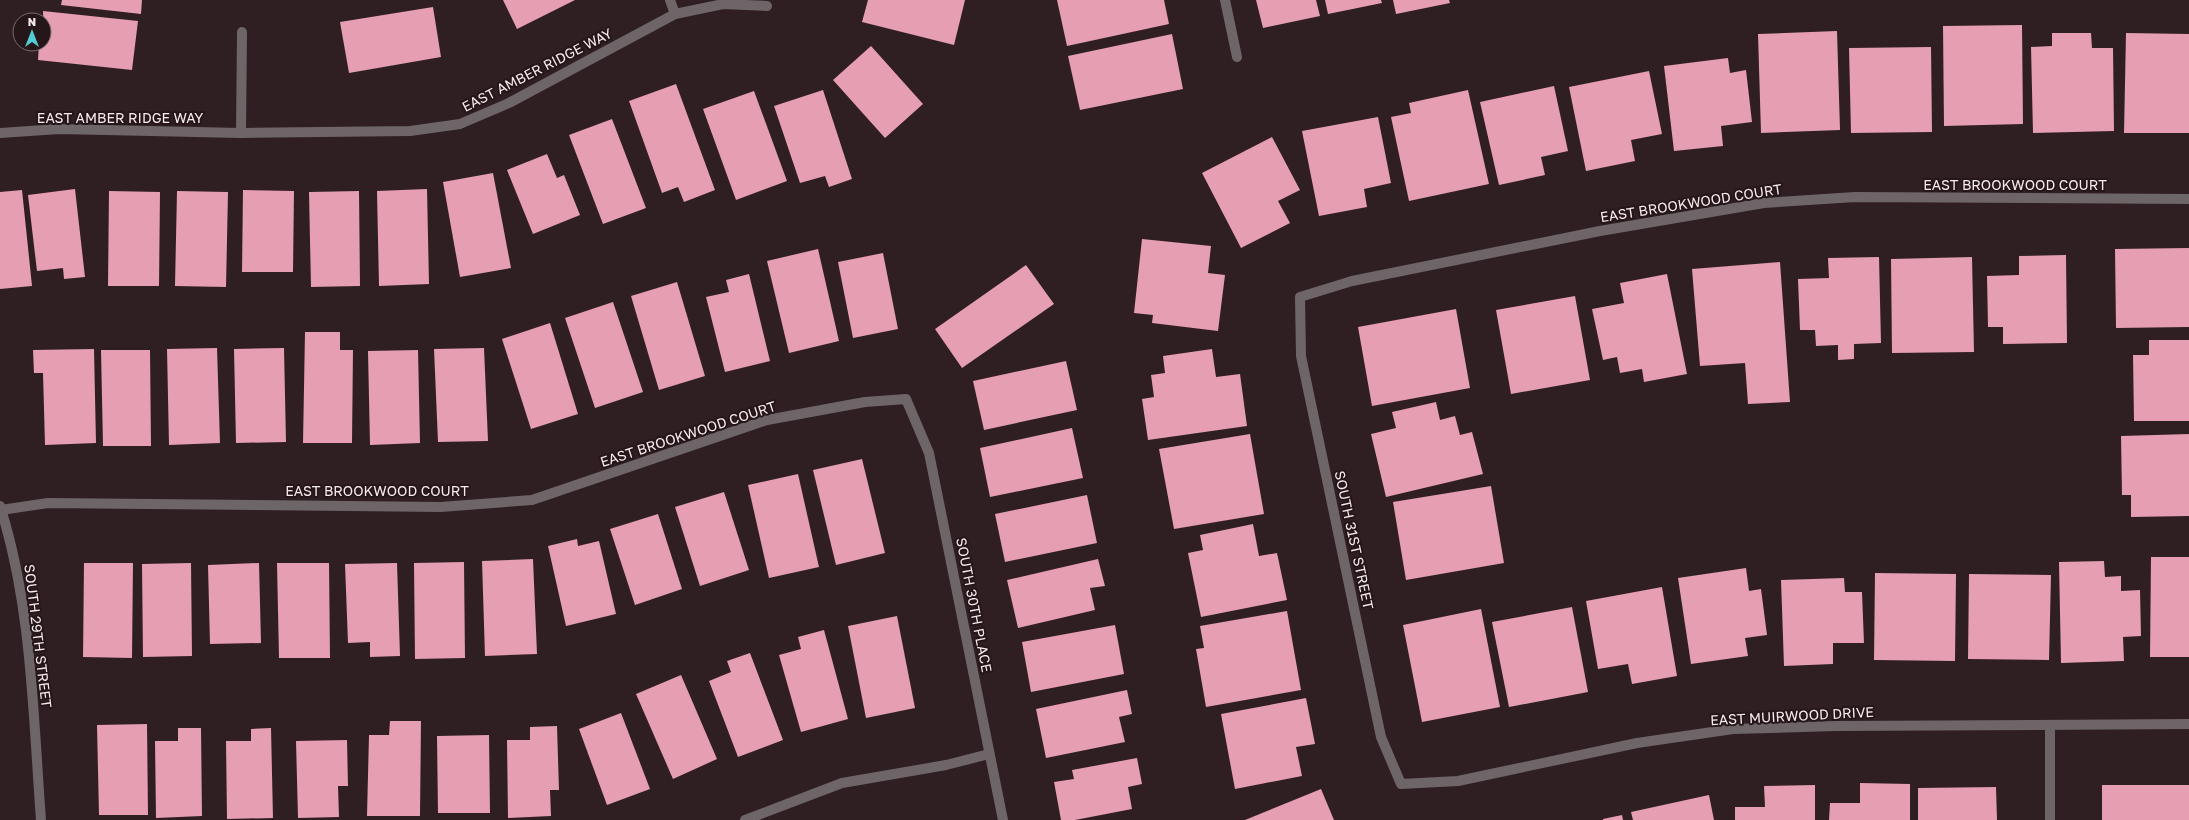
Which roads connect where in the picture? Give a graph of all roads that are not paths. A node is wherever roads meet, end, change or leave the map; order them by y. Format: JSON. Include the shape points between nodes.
{"nodes":[{"id":1,"x":670,"y":0,"type":"edge"},
{"id":2,"x":1225,"y":0,"type":"edge"},
{"id":3,"x":767,"y":6,"type":"dead end"},
{"id":4,"x":675,"y":14,"type":"junction"},
{"id":5,"x":242,"y":32,"type":"dead end"},
{"id":6,"x":1237,"y":57,"type":"dead end"},
{"id":7,"x":0,"y":133,"type":"edge"},
{"id":8,"x":241,"y":133,"type":"junction"},
{"id":9,"x":2189,"y":199,"type":"edge"},
{"id":10,"x":1300,"y":297,"type":"joint"},
{"id":11,"x":906,"y":399,"type":"joint"},
{"id":12,"x":1,"y":508,"type":"edge"},
{"id":13,"x":2189,"y":724,"type":"edge"},
{"id":14,"x":2050,"y":726,"type":"junction"},
{"id":15,"x":989,"y":754,"type":"junction"},
{"id":16,"x":1400,"y":784,"type":"joint"},
{"id":17,"x":41,"y":820,"type":"edge"},
{"id":18,"x":745,"y":820,"type":"edge"},
{"id":19,"x":1003,"y":820,"type":"edge"},
{"id":20,"x":2050,"y":820,"type":"edge"}],
"edges":[{"from":1,"to":4,"type":"street"},
{"from":2,"to":6,"type":"street"},
{"from":3,"to":4,"type":"street","name":"EAST AMBER RIDGE WAY","via":[[723,4]]},
{"from":4,"to":8,"type":"street","name":"EAST AMBER RIDGE WAY","via":[[509,103],[460,124],[410,131]]},
{"from":5,"to":8,"type":"street"},
{"from":7,"to":8,"type":"street","name":"EAST AMBER RIDGE WAY","via":[[60,129]]},
{"from":9,"to":10,"type":"street","name":"EAST BROOKWOOD COURT","via":[[1855,197],[1764,203],[1569,237],[1352,281]]},
{"from":10,"to":16,"type":"street","name":"SOUTH 31ST STREET","via":[[1303,364],[1381,737]]},
{"from":11,"to":12,"type":"street","name":"EAST BROOKWOOD COURT","via":[[865,402],[767,420],[532,500],[441,507],[48,503]]},
{"from":11,"to":15,"type":"street","name":"SOUTH 30TH PLACE","via":[[929,453]]},
{"from":12,"to":17,"type":"street","name":"SOUTH 29TH STREET","via":[[9,532],[22,598]]},
{"from":13,"to":14,"type":"street","name":"EAST MUIRWOOD DRIVE"},
{"from":14,"to":16,"type":"street","name":"EAST MUIRWOOD DRIVE","via":[[1836,726],[1733,729],[1637,743],[1458,781]]},
{"from":14,"to":20,"type":"street"},
{"from":15,"to":18,"type":"street","via":[[946,765],[842,783]]},
{"from":15,"to":19,"type":"street","name":"SOUTH 30TH PLACE"}]}
